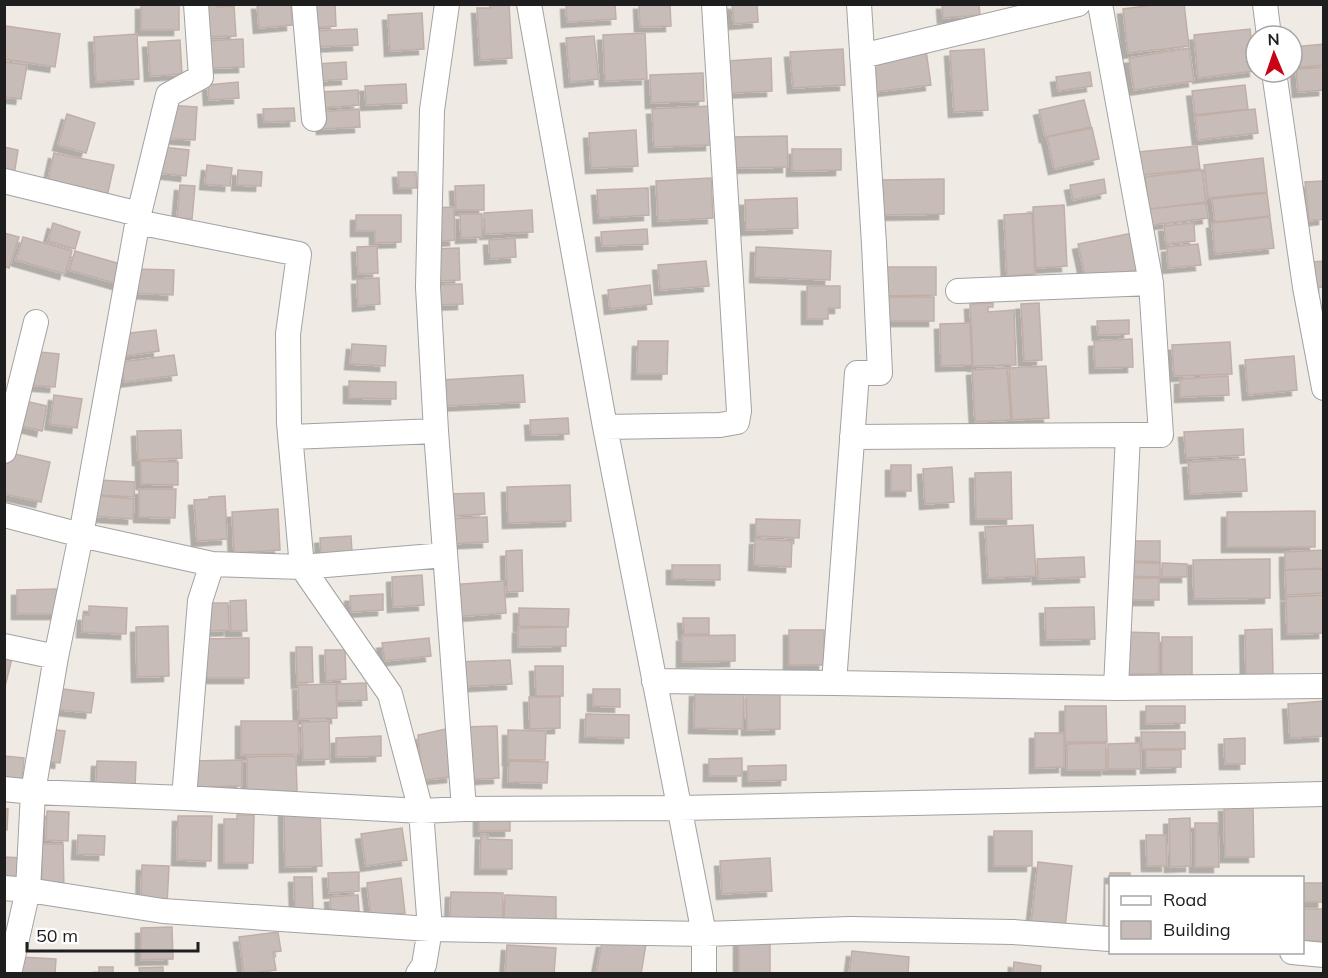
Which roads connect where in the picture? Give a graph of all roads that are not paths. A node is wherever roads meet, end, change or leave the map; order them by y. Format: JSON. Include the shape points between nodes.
{"nodes":[{"id":1,"x":196,"y":4,"type":"edge"},
{"id":2,"x":304,"y":4,"type":"edge"},
{"id":3,"x":447,"y":4,"type":"edge"},
{"id":4,"x":529,"y":4,"type":"edge"},
{"id":5,"x":714,"y":4,"type":"edge"},
{"id":6,"x":859,"y":4,"type":"edge"},
{"id":7,"x":1078,"y":4,"type":"edge"},
{"id":8,"x":1100,"y":4,"type":"edge"},
{"id":9,"x":1265,"y":4,"type":"edge"},
{"id":10,"x":1268,"y":24,"type":"edge"},
{"id":11,"x":862,"y":56,"type":"junction"},
{"id":12,"x":1276,"y":84,"type":"edge"},
{"id":13,"x":314,"y":119,"type":"dead end"},
{"id":14,"x":4,"y":182,"type":"edge"},
{"id":15,"x":138,"y":218,"type":"junction"},
{"id":16,"x":1151,"y":283,"type":"junction"},
{"id":17,"x":958,"y":291,"type":"dead end"},
{"id":18,"x":36,"y":322,"type":"dead end"},
{"id":19,"x":1323,"y":388,"type":"edge"},
{"id":20,"x":605,"y":427,"type":"junction"},
{"id":21,"x":436,"y":431,"type":"junction"},
{"id":22,"x":1128,"y":435,"type":"junction"},
{"id":23,"x":291,"y":437,"type":"junction"},
{"id":24,"x":852,"y":437,"type":"junction"},
{"id":25,"x":4,"y":451,"type":"edge"},
{"id":26,"x":4,"y":515,"type":"edge"},
{"id":27,"x":81,"y":535,"type":"junction"},
{"id":28,"x":445,"y":555,"type":"junction"},
{"id":29,"x":212,"y":564,"type":"junction"},
{"id":30,"x":302,"y":567,"type":"junction"},
{"id":31,"x":4,"y":646,"type":"edge"},
{"id":32,"x":56,"y":657,"type":"junction"},
{"id":33,"x":654,"y":681,"type":"junction"},
{"id":34,"x":834,"y":682,"type":"junction"},
{"id":35,"x":1323,"y":686,"type":"edge"},
{"id":36,"x":1116,"y":688,"type":"junction"},
{"id":37,"x":4,"y":789,"type":"edge"},
{"id":38,"x":33,"y":792,"type":"junction"},
{"id":39,"x":1323,"y":794,"type":"edge"},
{"id":40,"x":184,"y":798,"type":"junction"},
{"id":41,"x":680,"y":808,"type":"junction"},
{"id":42,"x":464,"y":809,"type":"junction"},
{"id":43,"x":421,"y":811,"type":"junction"},
{"id":44,"x":16,"y":889,"type":"edge"},
{"id":45,"x":430,"y":929,"type":"junction"},
{"id":46,"x":704,"y":934,"type":"junction"},
{"id":47,"x":1109,"y":939,"type":"edge"},
{"id":48,"x":1304,"y":953,"type":"edge"},
{"id":49,"x":1323,"y":955,"type":"edge"},
{"id":50,"x":425,"y":971,"type":"edge"},
{"id":51,"x":9,"y":974,"type":"edge"},
{"id":52,"x":705,"y":974,"type":"edge"}],
"edges":[{"from":1,"to":15,"type":"street","via":[[201,77],[168,95]]},
{"from":2,"to":13,"type":"street"},
{"from":3,"to":21,"type":"street","via":[[432,110],[428,287]]},
{"from":4,"to":20,"type":"street"},
{"from":5,"to":20,"type":"street","via":[[739,411],[736,422],[720,425]]},
{"from":6,"to":11,"type":"street"},
{"from":7,"to":11,"type":"street"},
{"from":8,"to":16,"type":"street"},
{"from":9,"to":10,"type":"street"},
{"from":11,"to":24,"type":"street","via":[[880,373],[857,373]]},
{"from":12,"to":19,"type":"street"},
{"from":14,"to":15,"type":"street"},
{"from":15,"to":23,"type":"street","via":[[299,254],[288,334]]},
{"from":15,"to":27,"type":"street"},
{"from":16,"to":17,"type":"street"},
{"from":16,"to":22,"type":"street","via":[[1161,435]]},
{"from":18,"to":25,"type":"street"},
{"from":20,"to":33,"type":"street"},
{"from":21,"to":23,"type":"street"},
{"from":21,"to":28,"type":"street"},
{"from":22,"to":24,"type":"street"},
{"from":22,"to":36,"type":"street"},
{"from":23,"to":30,"type":"street"},
{"from":24,"to":34,"type":"street"},
{"from":26,"to":27,"type":"street"},
{"from":27,"to":29,"type":"street"},
{"from":27,"to":32,"type":"street"},
{"from":28,"to":30,"type":"street"},
{"from":28,"to":42,"type":"street"},
{"from":29,"to":30,"type":"street"},
{"from":29,"to":40,"type":"street","via":[[200,601]]},
{"from":30,"to":43,"type":"street","via":[[390,694]]},
{"from":31,"to":32,"type":"street"},
{"from":32,"to":38,"type":"street"},
{"from":33,"to":34,"type":"street"},
{"from":33,"to":41,"type":"street"},
{"from":34,"to":36,"type":"street"},
{"from":35,"to":36,"type":"street"},
{"from":37,"to":38,"type":"street"},
{"from":38,"to":40,"type":"street"},
{"from":38,"to":44,"type":"street"},
{"from":39,"to":41,"type":"street"},
{"from":40,"to":43,"type":"street"},
{"from":41,"to":42,"type":"street"},
{"from":41,"to":46,"type":"street"},
{"from":42,"to":43,"type":"street"},
{"from":43,"to":45,"type":"street"},
{"from":44,"to":45,"type":"street","via":[[163,911]]},
{"from":44,"to":51,"type":"street"},
{"from":45,"to":46,"type":"street"},
{"from":45,"to":50,"type":"street"},
{"from":46,"to":47,"type":"street","via":[[850,929],[1013,932]]},
{"from":46,"to":52,"type":"street"},
{"from":48,"to":49,"type":"street"}]}
